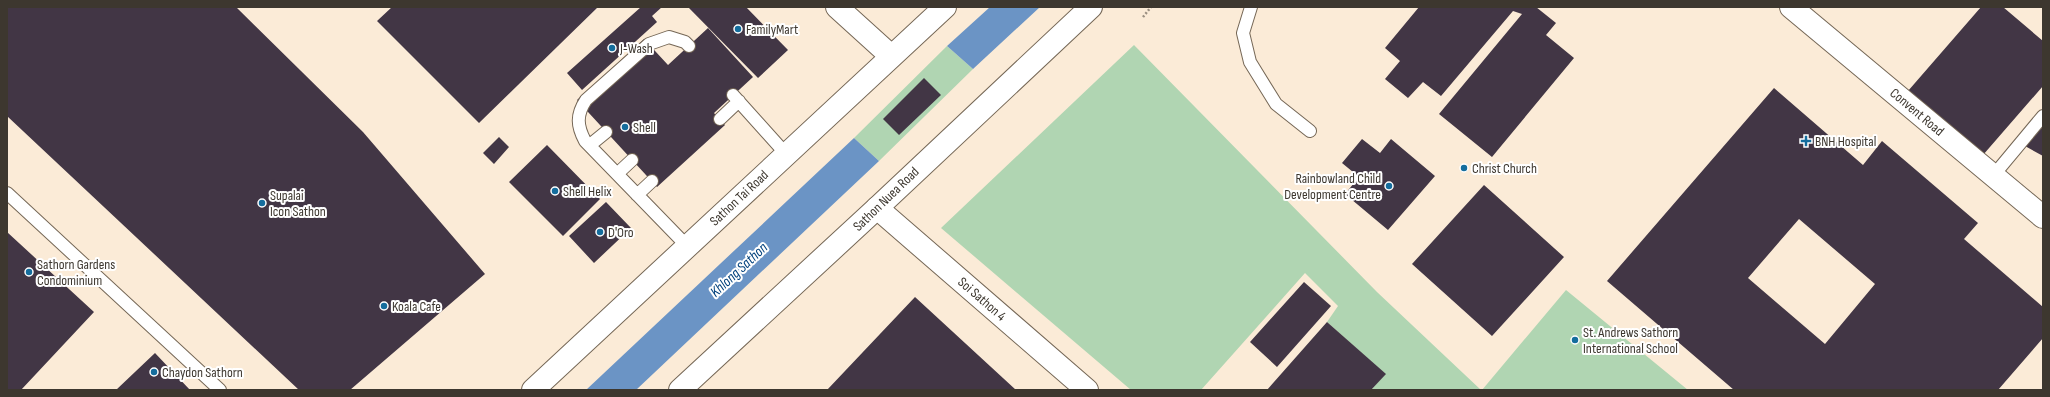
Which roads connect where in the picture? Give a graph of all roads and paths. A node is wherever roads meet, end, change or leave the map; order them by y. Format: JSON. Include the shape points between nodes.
{"nodes":[{"id":1,"x":837,"y":7,"type":"edge"},
{"id":2,"x":944,"y":7,"type":"edge"},
{"id":3,"x":1091,"y":7,"type":"edge"},
{"id":4,"x":1151,"y":7,"type":"edge"},
{"id":5,"x":1251,"y":7,"type":"edge"},
{"id":6,"x":1791,"y":7,"type":"edge"},
{"id":7,"x":1143,"y":18,"type":"dead end"},
{"id":8,"x":689,"y":46,"type":"dead end"},
{"id":9,"x":891,"y":56,"type":"junction"},
{"id":10,"x":2043,"y":116,"type":"edge"},
{"id":11,"x":720,"y":119,"type":"dead end"},
{"id":12,"x":1310,"y":131,"type":"dead end"},
{"id":13,"x":606,"y":132,"type":"dead end"},
{"id":14,"x":590,"y":146,"type":"junction"},
{"id":15,"x":786,"y":154,"type":"junction"},
{"id":16,"x":632,"y":160,"type":"dead end"},
{"id":17,"x":617,"y":174,"type":"junction"},
{"id":18,"x":1993,"y":176,"type":"junction"},
{"id":19,"x":652,"y":181,"type":"dead end"},
{"id":20,"x":7,"y":193,"type":"edge"},
{"id":21,"x":637,"y":195,"type":"junction"},
{"id":22,"x":877,"y":208,"type":"junction"},
{"id":23,"x":2043,"y":217,"type":"edge"},
{"id":24,"x":687,"y":246,"type":"junction"},
{"id":25,"x":220,"y":390,"type":"edge"},
{"id":26,"x":533,"y":390,"type":"edge"},
{"id":27,"x":680,"y":390,"type":"edge"},
{"id":28,"x":1087,"y":390,"type":"edge"}],
"edges":[{"from":1,"to":9,"type":"main road"},
{"from":2,"to":9,"type":"main road","name":"Sathon Tai Road"},
{"from":3,"to":22,"type":"main road","name":"Sathon Nuea Road"},
{"from":4,"to":7,"type":"path"},
{"from":5,"to":12,"type":"lane","via":[[1243,33],[1250,62],[1276,104]]},
{"from":6,"to":18,"type":"main road","name":"Convent Road"},
{"from":8,"to":14,"type":"lane","via":[[685,42],[669,37],[649,44],[586,100],[579,111],[578,127]]},
{"from":9,"to":15,"type":"main road","name":"Sathon Tai Road"},
{"from":10,"to":18,"type":"lane"},
{"from":11,"to":15,"type":"lane","via":[[736,98]]},
{"from":13,"to":14,"type":"lane"},
{"from":14,"to":17,"type":"lane"},
{"from":15,"to":24,"type":"main road","name":"Sathon Tai Road"},
{"from":16,"to":17,"type":"lane"},
{"from":17,"to":21,"type":"lane"},
{"from":18,"to":23,"type":"main road","name":"Convent Road"},
{"from":19,"to":21,"type":"lane"},
{"from":20,"to":25,"type":"lane"},
{"from":21,"to":24,"type":"lane"},
{"from":22,"to":27,"type":"main road","name":"Sathon Nuea Road"},
{"from":22,"to":28,"type":"main road","name":"Soi Sathon 4"},
{"from":24,"to":26,"type":"main road","name":"Sathon Tai Road"}]}
